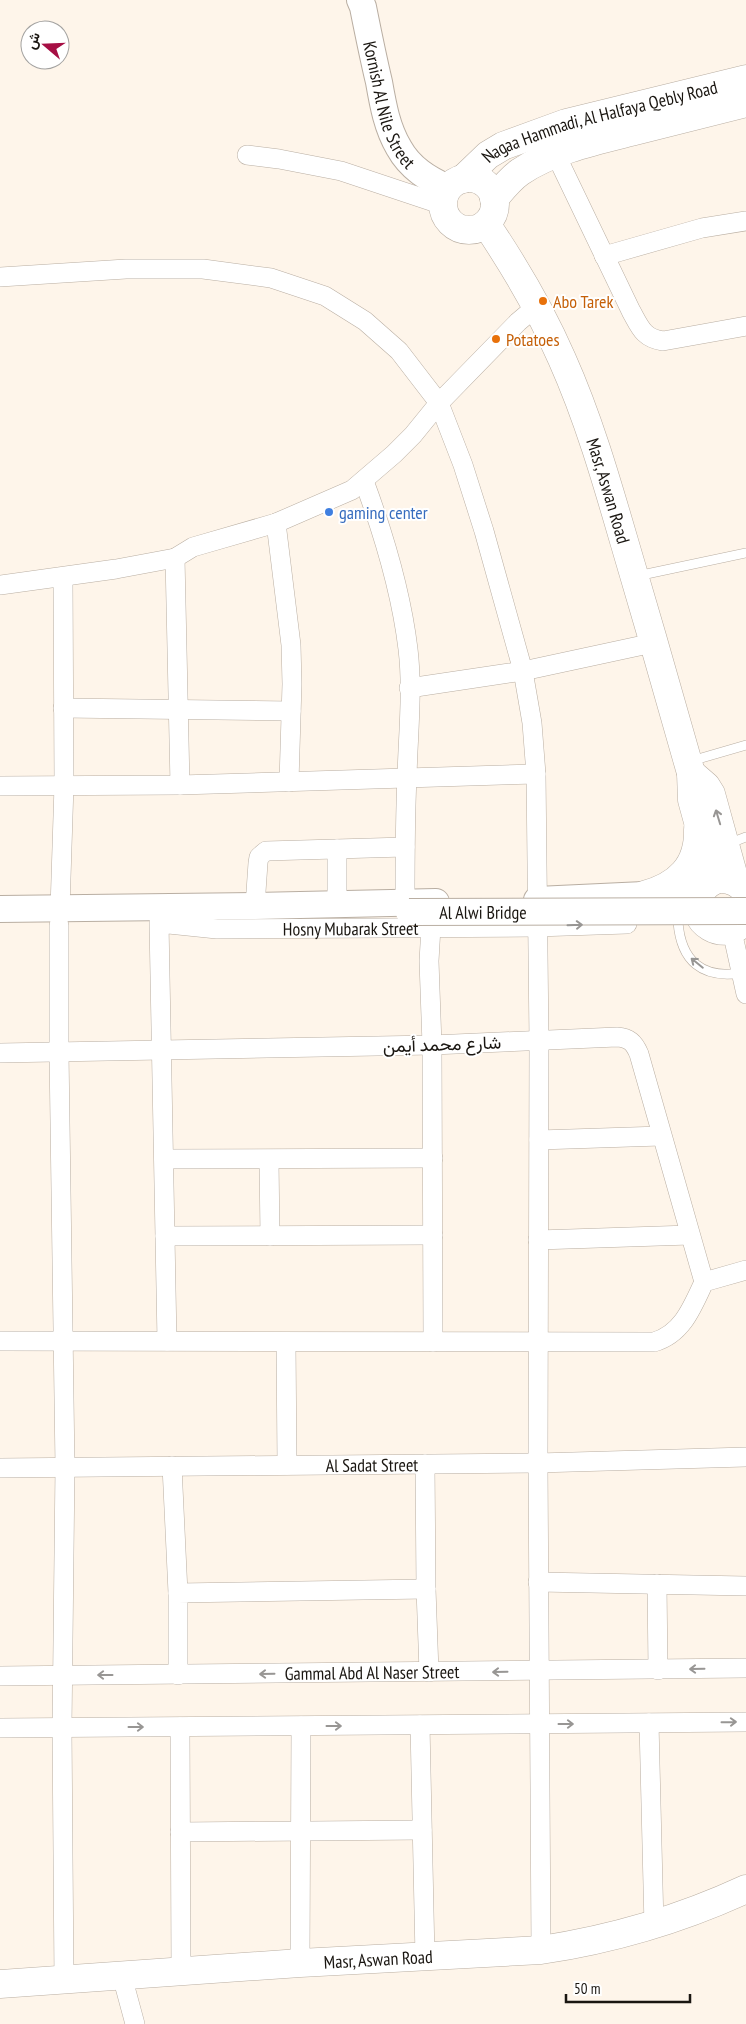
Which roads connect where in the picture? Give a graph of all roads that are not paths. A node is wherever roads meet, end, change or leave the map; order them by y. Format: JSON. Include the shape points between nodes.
{"nodes":[{"id":1,"x":360,"y":0,"type":"edge"},
{"id":2,"x":746,"y":79,"type":"edge"},
{"id":3,"x":746,"y":92,"type":"edge"},
{"id":4,"x":746,"y":103,"type":"edge"},
{"id":5,"x":247,"y":155,"type":"dead end"},
{"id":6,"x":556,"y":155,"type":"junction"},
{"id":7,"x":469,"y":196,"type":"junction"},
{"id":8,"x":746,"y":221,"type":"edge"},
{"id":9,"x":604,"y":256,"type":"junction"},
{"id":10,"x":0,"y":277,"type":"edge"},
{"id":11,"x":537,"y":306,"type":"junction"},
{"id":12,"x":746,"y":326,"type":"edge"},
{"id":13,"x":439,"y":402,"type":"junction"},
{"id":14,"x":364,"y":481,"type":"junction"},
{"id":15,"x":276,"y":523,"type":"junction"},
{"id":16,"x":746,"y":553,"type":"edge"},
{"id":17,"x":175,"y":558,"type":"junction"},
{"id":18,"x":63,"y":577,"type":"junction"},
{"id":19,"x":635,"y":577,"type":"junction"},
{"id":20,"x":0,"y":585,"type":"edge"},
{"id":21,"x":653,"y":643,"type":"junction"},
{"id":22,"x":523,"y":671,"type":"junction"},
{"id":23,"x":409,"y":688,"type":"junction"},
{"id":24,"x":63,"y":708,"type":"junction"},
{"id":25,"x":178,"y":708,"type":"junction"},
{"id":26,"x":291,"y":711,"type":"junction"},
{"id":27,"x":746,"y":745,"type":"edge"},
{"id":28,"x":690,"y":768,"type":"junction"},
{"id":29,"x":536,"y":774,"type":"junction"},
{"id":30,"x":407,"y":778,"type":"junction"},
{"id":31,"x":289,"y":782,"type":"junction"},
{"id":32,"x":64,"y":785,"type":"junction"},
{"id":33,"x":0,"y":786,"type":"edge"},
{"id":34,"x":180,"y":786,"type":"junction"},
{"id":35,"x":698,"y":823,"type":"junction"},
{"id":36,"x":406,"y":848,"type":"junction"},
{"id":37,"x":337,"y":849,"type":"junction"},
{"id":38,"x":720,"y":875,"type":"edge"},
{"id":39,"x":644,"y":895,"type":"junction"},
{"id":40,"x":537,"y":900,"type":"junction"},
{"id":41,"x":337,"y":904,"type":"junction"},
{"id":42,"x":255,"y":906,"type":"junction"},
{"id":43,"x":407,"y":907,"type":"junction"},
{"id":44,"x":0,"y":909,"type":"edge"},
{"id":45,"x":60,"y":917,"type":"junction"},
{"id":46,"x":743,"y":922,"type":"edge"},
{"id":47,"x":159,"y":923,"type":"junction"},
{"id":48,"x":0,"y":926,"type":"edge"},
{"id":49,"x":431,"y":927,"type":"junction"},
{"id":50,"x":536,"y":927,"type":"junction"},
{"id":51,"x":741,"y":973,"type":"junction"},
{"id":52,"x":746,"y":994,"type":"edge"},
{"id":53,"x":539,"y":1041,"type":"junction"},
{"id":54,"x":432,"y":1045,"type":"junction"},
{"id":55,"x":162,"y":1051,"type":"junction"},
{"id":56,"x":59,"y":1053,"type":"junction"},
{"id":57,"x":0,"y":1054,"type":"edge"},
{"id":58,"x":661,"y":1136,"type":"junction"},
{"id":59,"x":539,"y":1140,"type":"junction"},
{"id":60,"x":433,"y":1158,"type":"junction"},
{"id":61,"x":164,"y":1159,"type":"junction"},
{"id":62,"x":269,"y":1160,"type":"junction"},
{"id":63,"x":690,"y":1235,"type":"junction"},
{"id":64,"x":165,"y":1236,"type":"junction"},
{"id":65,"x":270,"y":1236,"type":"junction"},
{"id":66,"x":433,"y":1236,"type":"junction"},
{"id":67,"x":538,"y":1240,"type":"junction"},
{"id":68,"x":746,"y":1270,"type":"edge"},
{"id":69,"x":704,"y":1282,"type":"junction"},
{"id":70,"x":63,"y":1340,"type":"junction"},
{"id":71,"x":0,"y":1341,"type":"edge"},
{"id":72,"x":167,"y":1341,"type":"junction"},
{"id":73,"x":538,"y":1341,"type":"junction"},
{"id":74,"x":286,"y":1342,"type":"junction"},
{"id":75,"x":434,"y":1342,"type":"junction"},
{"id":76,"x":746,"y":1458,"type":"edge"},
{"id":77,"x":538,"y":1463,"type":"junction"},
{"id":78,"x":425,"y":1464,"type":"junction"},
{"id":79,"x":287,"y":1465,"type":"junction"},
{"id":80,"x":172,"y":1466,"type":"junction"},
{"id":81,"x":65,"y":1467,"type":"junction"},
{"id":82,"x":0,"y":1468,"type":"edge"},
{"id":83,"x":538,"y":1582,"type":"junction"},
{"id":84,"x":657,"y":1584,"type":"junction"},
{"id":85,"x":746,"y":1586,"type":"edge"},
{"id":86,"x":426,"y":1588,"type":"junction"},
{"id":87,"x":178,"y":1593,"type":"junction"},
{"id":88,"x":746,"y":1668,"type":"edge"},
{"id":89,"x":658,"y":1670,"type":"junction"},
{"id":90,"x":539,"y":1671,"type":"junction"},
{"id":91,"x":429,"y":1672,"type":"junction"},
{"id":92,"x":178,"y":1675,"type":"junction"},
{"id":93,"x":0,"y":1676,"type":"edge"},
{"id":94,"x":63,"y":1676,"type":"junction"},
{"id":95,"x":746,"y":1722,"type":"edge"},
{"id":96,"x":649,"y":1723,"type":"junction"},
{"id":97,"x":539,"y":1724,"type":"junction"},
{"id":98,"x":420,"y":1725,"type":"junction"},
{"id":99,"x":301,"y":1726,"type":"junction"},
{"id":100,"x":180,"y":1727,"type":"junction"},
{"id":101,"x":0,"y":1728,"type":"edge"},
{"id":102,"x":62,"y":1728,"type":"junction"},
{"id":103,"x":422,"y":1830,"type":"junction"},
{"id":104,"x":301,"y":1831,"type":"junction"},
{"id":105,"x":180,"y":1832,"type":"junction"},
{"id":106,"x":746,"y":1889,"type":"edge"},
{"id":107,"x":654,"y":1926,"type":"junction"},
{"id":108,"x":541,"y":1950,"type":"junction"},
{"id":109,"x":425,"y":1957,"type":"junction"},
{"id":110,"x":300,"y":1963,"type":"junction"},
{"id":111,"x":181,"y":1971,"type":"junction"},
{"id":112,"x":122,"y":1976,"type":"junction"},
{"id":113,"x":64,"y":1980,"type":"junction"},
{"id":114,"x":0,"y":1984,"type":"edge"},
{"id":115,"x":135,"y":2024,"type":"edge"}],
"edges":[{"from":1,"to":7,"type":"main road","name":"Kornish Al Nile Street","via":[[390,129],[399,149],[429,179]]},
{"from":2,"to":7,"type":"main road","name":"Nagaa Hammadi, Al Halfaya Qebly Road","via":[[566,123],[503,146],[488,155]]},
{"from":3,"to":7,"type":"main road","via":[[569,134],[503,164]]},
{"from":4,"to":6,"type":"main road","name":"Nagaa Hammadi, Al Halfaya Qebly Road","via":[[614,136]]},
{"from":5,"to":7,"type":"street"},
{"from":6,"to":7,"type":"main road","name":"Nagaa Hammadi, Al Halfaya Qebly Road","via":[[519,173],[506,185]]},
{"from":6,"to":9,"type":"street"},
{"from":7,"to":11,"type":"main road","name":"Masr, Aswan Road"},
{"from":8,"to":9,"type":"street","via":[[702,228]]},
{"from":9,"to":12,"type":"street","via":[[640,328],[653,339],[663,341]]},
{"from":10,"to":13,"type":"street","via":[[126,268],[238,272],[271,278],[325,296],[365,321],[399,351]]},
{"from":11,"to":13,"type":"street"},
{"from":11,"to":19,"type":"main road","name":"Masr, Aswan Road","via":[[584,413]]},
{"from":13,"to":14,"type":"street","via":[[413,435]]},
{"from":13,"to":22,"type":"street","via":[[484,531]]},
{"from":14,"to":15,"type":"street","via":[[352,490]]},
{"from":14,"to":23,"type":"street","via":[[382,530],[401,604],[408,650]]},
{"from":15,"to":17,"type":"street","via":[[193,547]]},
{"from":15,"to":26,"type":"street","via":[[291,645]]},
{"from":16,"to":19,"type":"lane"},
{"from":17,"to":18,"type":"street"},
{"from":17,"to":25,"type":"street"},
{"from":18,"to":20,"type":"street"},
{"from":18,"to":24,"type":"street"},
{"from":19,"to":21,"type":"main road","name":"Masr, Aswan Road"},
{"from":21,"to":22,"type":"street"},
{"from":21,"to":28,"type":"main road","name":"Masr, Aswan Road"},
{"from":22,"to":23,"type":"street"},
{"from":22,"to":29,"type":"street"},
{"from":23,"to":30,"type":"street"},
{"from":24,"to":25,"type":"street"},
{"from":24,"to":32,"type":"street"},
{"from":25,"to":26,"type":"street"},
{"from":25,"to":34,"type":"street"},
{"from":26,"to":31,"type":"street"},
{"from":27,"to":28,"type":"lane"},
{"from":28,"to":35,"type":"main road","name":"Masr, Aswan Road","via":[[692,800]]},
{"from":38,"to":28,"type":"main road","name":"Masr, Aswan Road","one_way":true,"via":[[711,794]]},
{"from":29,"to":30,"type":"street"},
{"from":29,"to":40,"type":"street"},
{"from":30,"to":31,"type":"street"},
{"from":30,"to":36,"type":"street"},
{"from":31,"to":34,"type":"street"},
{"from":32,"to":33,"type":"street"},
{"from":32,"to":34,"type":"street"},
{"from":32,"to":45,"type":"street"},
{"from":35,"to":38,"type":"main road","name":"Masr, Aswan Road"},
{"from":35,"to":39,"type":"main road","via":[[695,856],[686,870],[675,882]]},
{"from":36,"to":37,"type":"street"},
{"from":36,"to":43,"type":"street"},
{"from":37,"to":41,"type":"street"},
{"from":37,"to":42,"type":"street","via":[[274,850],[262,854],[258,863]]},
{"from":38,"to":39,"type":"main road","name":"Hosny Mubarak Street"},
{"from":38,"to":46,"type":"main road","via":[[713,930],[719,931]]},
{"from":50,"to":38,"type":"street","name":"Hosny Mubarak Street","one_way":true},
{"from":51,"to":38,"type":"lane","one_way":true,"via":[[725,975],[710,972],[685,952],[679,938]]},
{"from":39,"to":40,"type":"main road","name":"Hosny Mubarak Street"},
{"from":40,"to":43,"type":"main road","name":"Hosny Mubarak Street"},
{"from":40,"to":50,"type":"street"},
{"from":41,"to":42,"type":"main road","name":"Hosny Mubarak Street"},
{"from":41,"to":43,"type":"main road","name":"Hosny Mubarak Street"},
{"from":42,"to":45,"type":"main road","name":"Hosny Mubarak Street"},
{"from":43,"to":46,"type":"main road","name":"Al Alwi Bridge","bridge":true},
{"from":43,"to":47,"type":"main road","name":"Al Alwi Bridge"},
{"from":44,"to":45,"type":"main road","name":"Hosny Mubarak Street"},
{"from":45,"to":47,"type":"main road","name":"Hosny Mubarak Street"},
{"from":45,"to":48,"type":"main road","name":"Hosny Mubarak Street"},
{"from":45,"to":56,"type":"street"},
{"from":46,"to":51,"type":"street"},
{"from":47,"to":49,"type":"street","name":"Hosny Mubarak Street","via":[[216,929]]},
{"from":47,"to":55,"type":"street"},
{"from":49,"to":50,"type":"street","name":"Hosny Mubarak Street"},
{"from":49,"to":54,"type":"street"},
{"from":50,"to":53,"type":"street"},
{"from":51,"to":52,"type":"street"},
{"from":53,"to":54,"type":"street","name":"شارع محمد أيمن"},
{"from":53,"to":58,"type":"street","name":"شارع محمد أيمن","via":[[617,1037],[632,1041],[639,1054]]},
{"from":53,"to":59,"type":"street"},
{"from":54,"to":55,"type":"street","name":"شارع محمد أيمن"},
{"from":54,"to":60,"type":"street"},
{"from":55,"to":56,"type":"street","name":"شارع محمد أيمن"},
{"from":55,"to":61,"type":"street"},
{"from":56,"to":57,"type":"street","name":"شارع محمد أيمن"},
{"from":56,"to":70,"type":"street"},
{"from":58,"to":59,"type":"street"},
{"from":58,"to":63,"type":"street","name":"شارع محمد أيمن"},
{"from":59,"to":67,"type":"street"},
{"from":60,"to":62,"type":"street"},
{"from":60,"to":66,"type":"street"},
{"from":61,"to":62,"type":"street"},
{"from":61,"to":64,"type":"street"},
{"from":62,"to":65,"type":"street"},
{"from":63,"to":67,"type":"street"},
{"from":63,"to":69,"type":"street","name":"شارع محمد أيمن"},
{"from":64,"to":65,"type":"street"},
{"from":64,"to":72,"type":"street"},
{"from":65,"to":66,"type":"street"},
{"from":66,"to":75,"type":"street"},
{"from":67,"to":73,"type":"street"},
{"from":68,"to":69,"type":"street"},
{"from":69,"to":73,"type":"street","via":[[684,1321],[665,1339],[654,1342]]},
{"from":70,"to":71,"type":"street"},
{"from":70,"to":72,"type":"street"},
{"from":70,"to":81,"type":"street"},
{"from":72,"to":74,"type":"street"},
{"from":73,"to":75,"type":"street"},
{"from":73,"to":77,"type":"street"},
{"from":74,"to":75,"type":"street"},
{"from":74,"to":79,"type":"street"},
{"from":76,"to":77,"type":"street","name":"Al Sadat Street"},
{"from":77,"to":78,"type":"street","name":"Al Sadat Street"},
{"from":77,"to":83,"type":"street"},
{"from":78,"to":79,"type":"street","name":"Al Sadat Street"},
{"from":78,"to":86,"type":"street"},
{"from":79,"to":80,"type":"street","name":"Al Sadat Street"},
{"from":80,"to":81,"type":"street","name":"Al Sadat Street"},
{"from":80,"to":87,"type":"street"},
{"from":81,"to":82,"type":"street","name":"Al Sadat Street"},
{"from":81,"to":94,"type":"street"},
{"from":83,"to":84,"type":"street"},
{"from":83,"to":90,"type":"street"},
{"from":84,"to":85,"type":"street"},
{"from":84,"to":89,"type":"street"},
{"from":86,"to":87,"type":"street"},
{"from":86,"to":91,"type":"street"},
{"from":87,"to":92,"type":"street"},
{"from":88,"to":89,"type":"street","name":"Gammal Abd Al Naser Street","one_way":true},
{"from":89,"to":90,"type":"street","name":"Gammal Abd Al Naser Street"},
{"from":90,"to":91,"type":"street","name":"Gammal Abd Al Naser Street","one_way":true},
{"from":90,"to":97,"type":"street"},
{"from":91,"to":92,"type":"street","name":"Gammal Abd Al Naser Street","one_way":true},
{"from":92,"to":94,"type":"street","name":"Gammal Abd Al Naser Street","one_way":true},
{"from":93,"to":94,"type":"street","name":"Gammal Abd Al Naser Street"},
{"from":94,"to":102,"type":"street"},
{"from":96,"to":95,"type":"street","one_way":true},
{"from":97,"to":96,"type":"street","one_way":true},
{"from":96,"to":107,"type":"street"},
{"from":97,"to":98,"type":"street"},
{"from":97,"to":108,"type":"street"},
{"from":99,"to":98,"type":"street","one_way":true},
{"from":98,"to":103,"type":"street"},
{"from":99,"to":100,"type":"street"},
{"from":99,"to":104,"type":"street"},
{"from":102,"to":100,"type":"street","one_way":true},
{"from":100,"to":105,"type":"street"},
{"from":101,"to":102,"type":"street"},
{"from":102,"to":113,"type":"street"},
{"from":103,"to":104,"type":"street"},
{"from":103,"to":109,"type":"street"},
{"from":104,"to":105,"type":"street"},
{"from":104,"to":110,"type":"street"},
{"from":105,"to":111,"type":"street"},
{"from":106,"to":107,"type":"main road","name":"Masr, Aswan Road"},
{"from":107,"to":108,"type":"main road","name":"Masr, Aswan Road"},
{"from":108,"to":109,"type":"main road","name":"Masr, Aswan Road"},
{"from":109,"to":110,"type":"main road","name":"Masr, Aswan Road"},
{"from":110,"to":111,"type":"main road","name":"Masr, Aswan Road"},
{"from":111,"to":112,"type":"main road","name":"Masr, Aswan Road"},
{"from":112,"to":113,"type":"main road","name":"Masr, Aswan Road"},
{"from":112,"to":115,"type":"street"},
{"from":113,"to":114,"type":"main road","name":"Masr, Aswan Road"}]}
